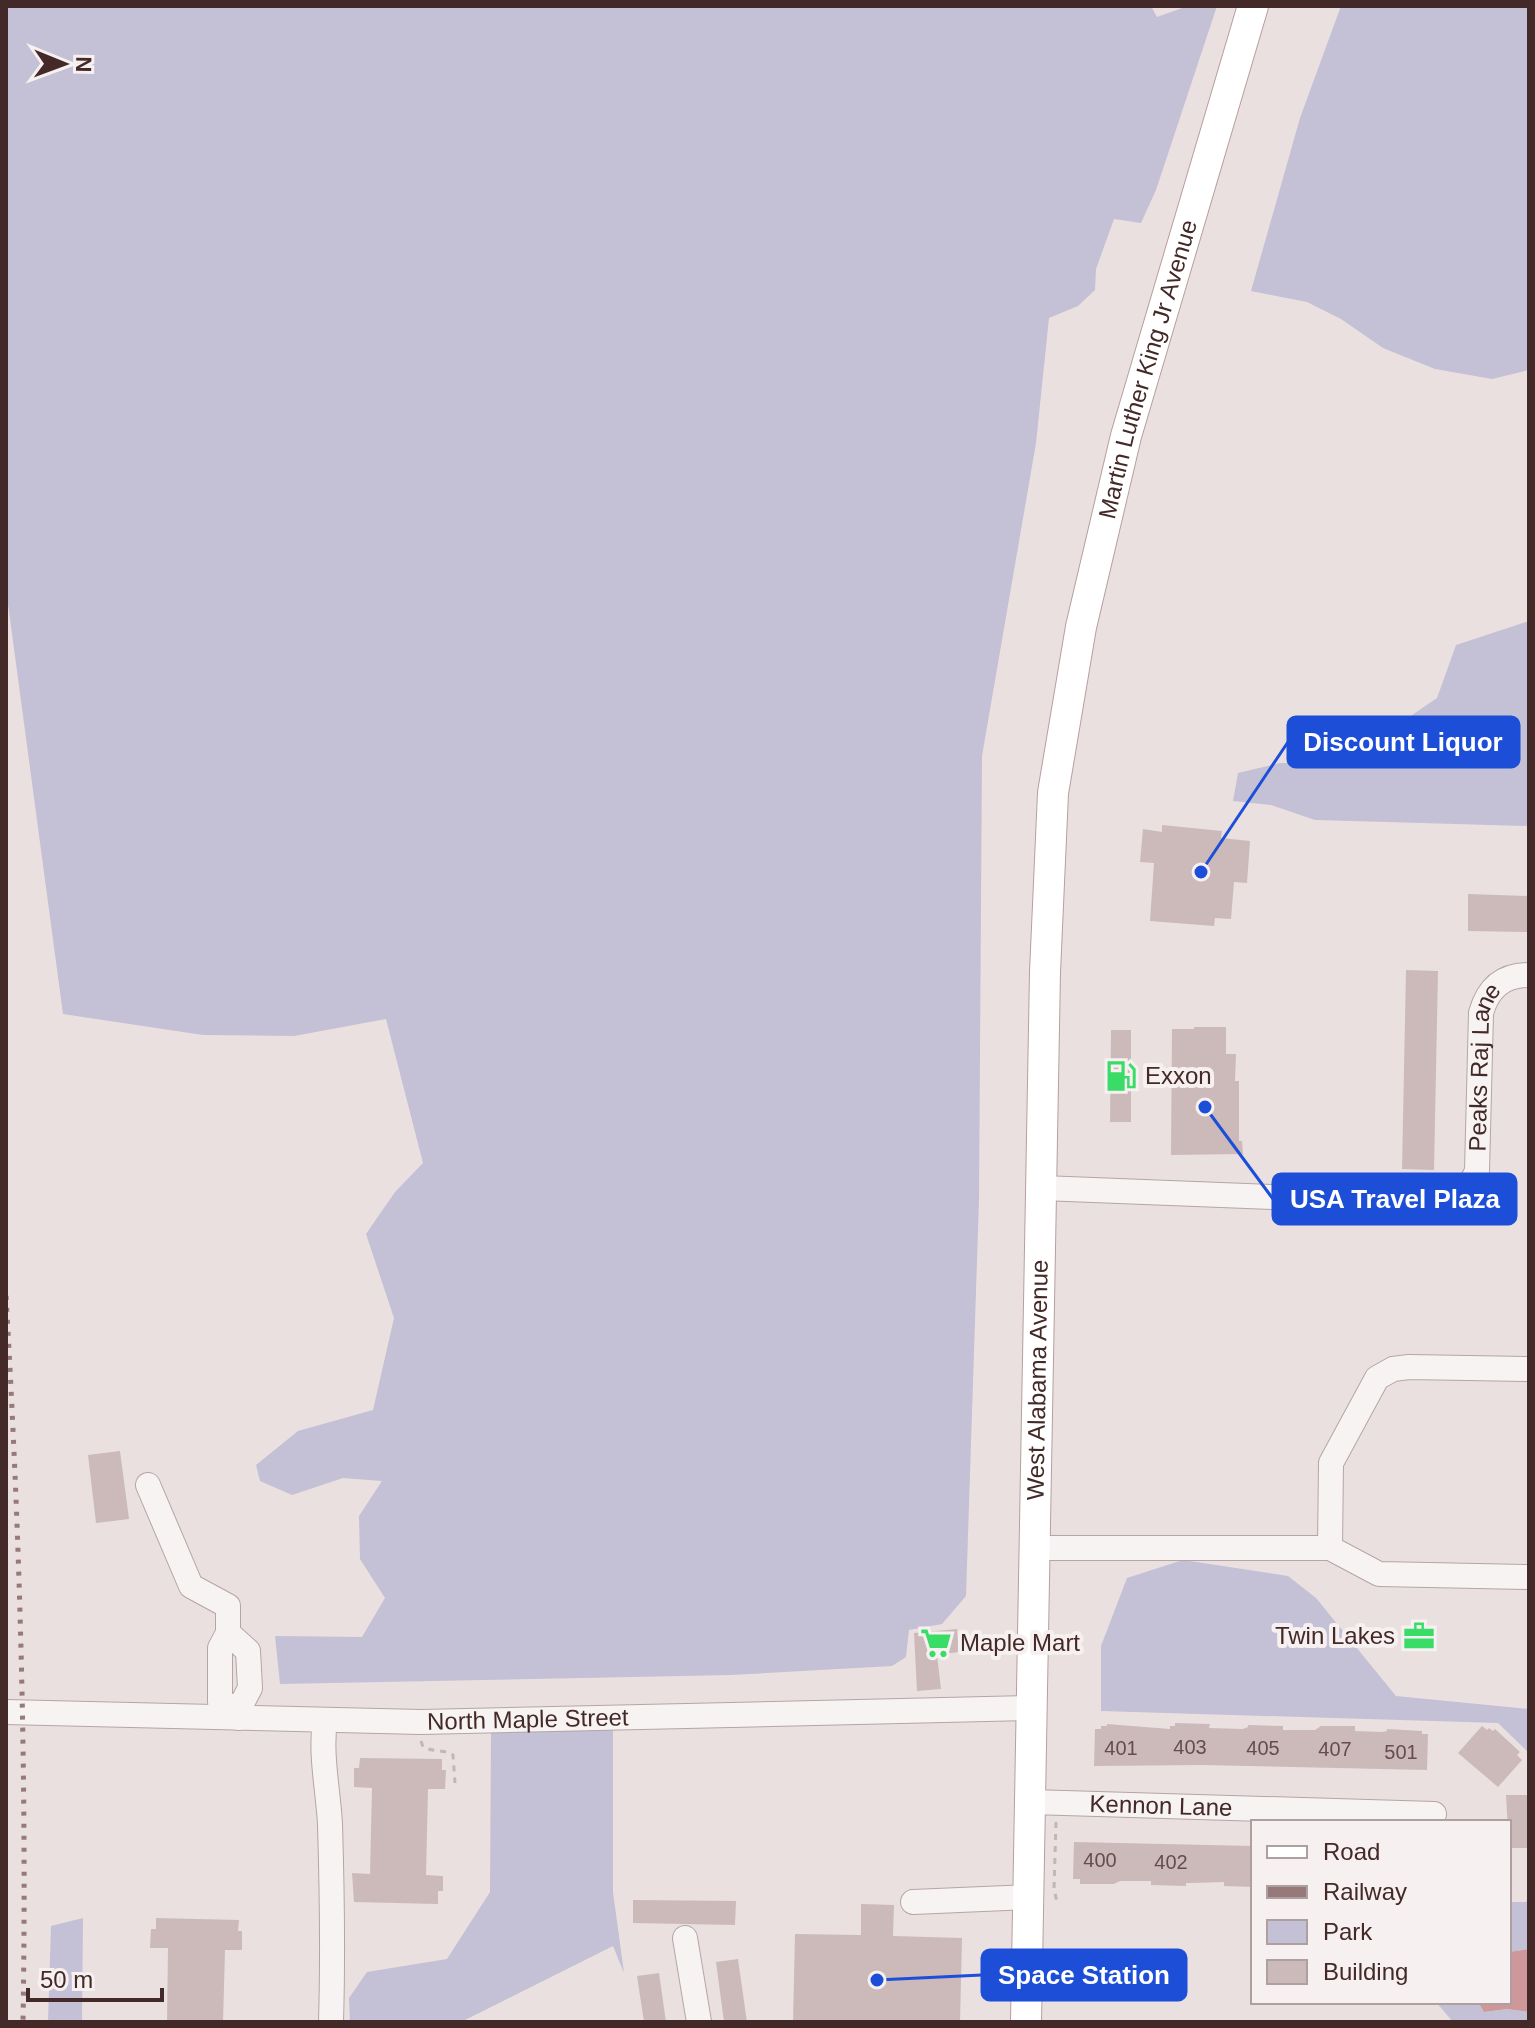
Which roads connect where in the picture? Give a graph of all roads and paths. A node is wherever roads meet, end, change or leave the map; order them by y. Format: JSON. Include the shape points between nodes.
{"nodes":[{"id":1,"x":1253,"y":6,"type":"edge"},
{"id":2,"x":1062,"y":738,"type":"joint"},
{"id":3,"x":1529,"y":975,"type":"edge"},
{"id":4,"x":1042,"y":1188,"type":"junction"},
{"id":5,"x":1529,"y":1369,"type":"edge"},
{"id":6,"x":148,"y":1485,"type":"dead end"},
{"id":7,"x":1036,"y":1548,"type":"junction"},
{"id":8,"x":1330,"y":1548,"type":"junction"},
{"id":9,"x":1529,"y":1577,"type":"edge"},
{"id":10,"x":1032,"y":1708,"type":"junction"},
{"id":11,"x":15,"y":1712,"type":"edge"},
{"id":12,"x":239,"y":1714,"type":"junction"},
{"id":13,"x":325,"y":1720,"type":"junction"},
{"id":14,"x":419,"y":1733,"type":"dead end"},
{"id":15,"x":455,"y":1783,"type":"dead end"},
{"id":16,"x":1044,"y":1803,"type":"junction"},
{"id":17,"x":1434,"y":1814,"type":"dead end"},
{"id":18,"x":1043,"y":1900,"type":"junction"},
{"id":19,"x":913,"y":1902,"type":"dead end"},
{"id":20,"x":685,"y":1938,"type":"dead end"},
{"id":21,"x":331,"y":2022,"type":"edge"},
{"id":22,"x":699,"y":2022,"type":"edge"},
{"id":23,"x":1026,"y":2022,"type":"edge"}],
"edges":[{"from":1,"to":2,"type":"main road","name":"Martin Luther King Jr Avenue","via":[[1126,436],[1081,627]]},
{"from":2,"to":4,"type":"main road","name":"West Alabama Avenue","via":[[1053,793],[1045,972]]},
{"from":3,"to":4,"type":"street","name":"Peaks Raj Lane","via":[[1502,981],[1484,1003],[1479,1164],[1468,1189],[1450,1200]]},
{"from":4,"to":7,"type":"main road","name":"West Alabama Avenue"},
{"from":5,"to":8,"type":"street","via":[[1409,1367],[1377,1378],[1331,1463]]},
{"from":6,"to":12,"type":"street","via":[[191,1586],[228,1606],[228,1633],[248,1651],[250,1688]]},
{"from":7,"to":8,"type":"street"},
{"from":7,"to":10,"type":"main road","name":"West Alabama Avenue"},
{"from":8,"to":9,"type":"street","via":[[1379,1574]]},
{"from":10,"to":13,"type":"street","name":"North Maple Street"},
{"from":10,"to":16,"type":"main road","name":"West Alabama Avenue"},
{"from":11,"to":12,"type":"street","name":"North Maple Street"},
{"from":12,"to":13,"type":"street","name":"North Maple Street"},
{"from":13,"to":21,"type":"street"},
{"from":14,"to":15,"type":"path","via":[[423,1747],[453,1755]]},
{"from":16,"to":17,"type":"street","name":"Kennon Lane"},
{"from":16,"to":18,"type":"main road","name":"West Alabama Avenue"},
{"from":16,"to":18,"type":"path","via":[[1054,1889]]},
{"from":18,"to":19,"type":"street"},
{"from":18,"to":23,"type":"main road","name":"West Alabama Avenue"},
{"from":20,"to":22,"type":"street"}]}
